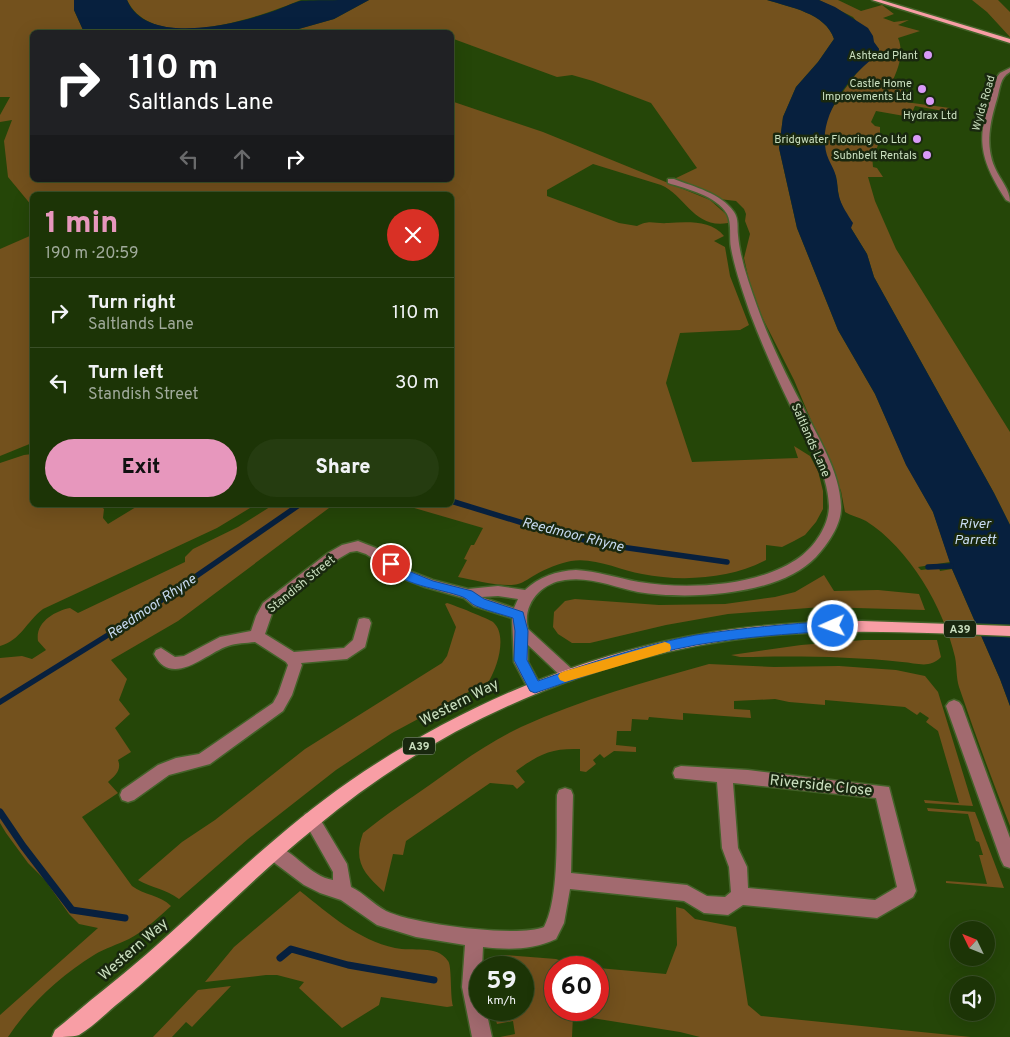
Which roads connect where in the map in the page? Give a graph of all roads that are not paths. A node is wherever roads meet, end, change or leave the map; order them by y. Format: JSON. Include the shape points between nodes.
{"nodes":[{"id":1,"x":875,"y":0,"type":"edge"},
{"id":2,"x":1010,"y":41,"type":"edge"},
{"id":3,"x":1010,"y":70,"type":"edge"},
{"id":4,"x":671,"y":181,"type":"dead end"},
{"id":5,"x":1010,"y":200,"type":"edge"},
{"id":6,"x":468,"y":594,"type":"junction"},
{"id":7,"x":527,"y":596,"type":"junction"},
{"id":8,"x":519,"y":616,"type":"junction"},
{"id":9,"x":364,"y":623,"type":"dead end"},
{"id":10,"x":522,"y":631,"type":"junction"},
{"id":11,"x":1010,"y":631,"type":"edge"},
{"id":12,"x":257,"y":636,"type":"junction"},
{"id":13,"x":161,"y":654,"type":"dead end"},
{"id":14,"x":292,"y":658,"type":"junction"},
{"id":15,"x":569,"y":675,"type":"junction"},
{"id":16,"x":535,"y":688,"type":"junction"},
{"id":17,"x":954,"y":706,"type":"dead end"},
{"id":18,"x":681,"y":773,"type":"dead end"},
{"id":19,"x":725,"y":777,"type":"junction"},
{"id":20,"x":128,"y":795,"type":"dead end"},
{"id":21,"x":565,"y":795,"type":"dead end"},
{"id":22,"x":312,"y":820,"type":"junction"},
{"id":23,"x":274,"y":852,"type":"junction"},
{"id":24,"x":1010,"y":860,"type":"edge"},
{"id":25,"x":562,"y":880,"type":"junction"},
{"id":26,"x":342,"y":891,"type":"junction"},
{"id":27,"x":740,"y":896,"type":"junction"},
{"id":28,"x":474,"y":939,"type":"junction"},
{"id":29,"x":62,"y":1037,"type":"edge"},
{"id":30,"x":482,"y":1037,"type":"edge"}],
"edges":[{"from":1,"to":2,"type":"main road"},
{"from":3,"to":5,"type":"street","name":"Wylds Road","via":[[1000,77],[984,141],[988,162]]},
{"from":4,"to":7,"type":"street","name":"Saltlands Lane","via":[[712,198],[734,219],[738,261],[749,298],[832,487],[835,508],[829,530],[805,561],[784,572],[733,587],[676,590],[573,575],[549,580]]},
{"from":6,"to":7,"type":"street","name":"Standish Street","via":[[488,590]]},
{"from":6,"to":8,"type":"street","name":"Standish Street","via":[[480,602]]},
{"from":6,"to":12,"type":"street","name":"Standish Street","via":[[407,575],[358,546],[333,556],[268,607]]},
{"from":7,"to":8,"type":"street"},
{"from":8,"to":10,"type":"street"},
{"from":9,"to":14,"type":"street","via":[[360,642],[347,653]]},
{"from":10,"to":15,"type":"street"},
{"from":10,"to":16,"type":"street","via":[[520,660]]},
{"from":11,"to":15,"type":"main road","name":"Western Way","number":"A39","via":[[909,626],[804,628],[714,637]]},
{"from":12,"to":13,"type":"street","via":[[225,641],[186,662],[172,663]]},
{"from":12,"to":14,"type":"street"},
{"from":14,"to":20,"type":"street","via":[[295,665],[278,707],[204,759],[175,765]]},
{"from":15,"to":16,"type":"main road","name":"Western Way","number":"A39"},
{"from":16,"to":22,"type":"main road","name":"Western Way","number":"A39","via":[[422,744],[364,780]]},
{"from":17,"to":24,"type":"street"},
{"from":18,"to":19,"type":"street","name":"Riverside Close"},
{"from":19,"to":27,"type":"street","via":[[730,848],[738,867]]},
{"from":19,"to":27,"type":"street","name":"Riverside Close","via":[[883,792],[907,891],[877,908]]},
{"from":21,"to":25,"type":"street"},
{"from":22,"to":23,"type":"main road","name":"Western Way","number":"A39"},
{"from":22,"to":26,"type":"street","via":[[341,870]]},
{"from":23,"to":26,"type":"street","via":[[324,887]]},
{"from":23,"to":29,"type":"main road","name":"Western Way","number":"A39","via":[[140,973]]},
{"from":25,"to":27,"type":"street","name":"Riverside Close","via":[[687,893],[704,904],[712,905],[728,906]]},
{"from":25,"to":28,"type":"street","via":[[556,924],[548,935],[537,940]]},
{"from":26,"to":28,"type":"street","via":[[384,919]]},
{"from":28,"to":30,"type":"street","via":[[471,987]]}]}
